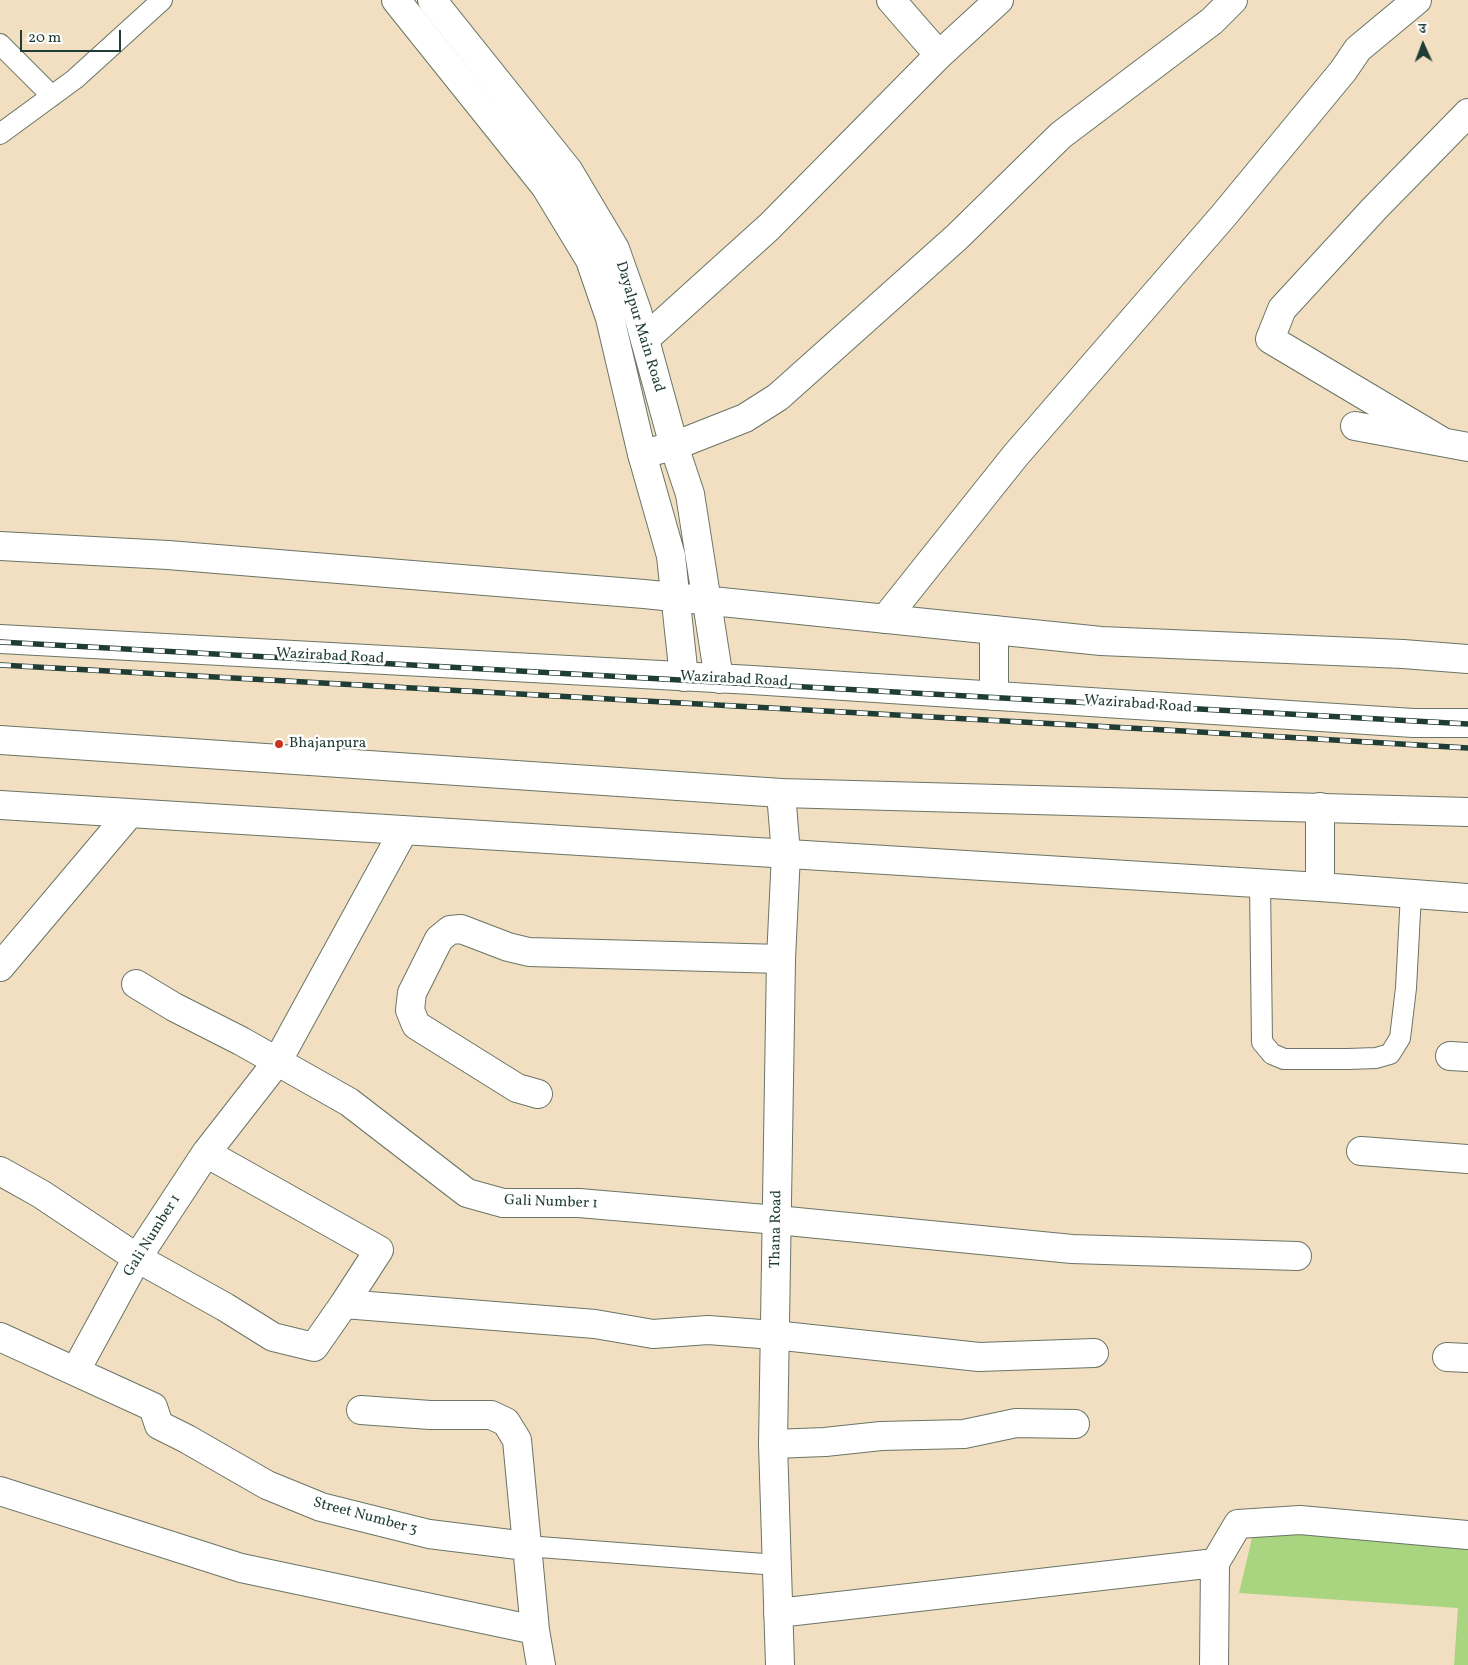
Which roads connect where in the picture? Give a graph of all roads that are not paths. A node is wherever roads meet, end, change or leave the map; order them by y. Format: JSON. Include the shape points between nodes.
{"nodes":[{"id":1,"x":162,"y":0,"type":"edge"},
{"id":2,"x":396,"y":0,"type":"edge"},
{"id":3,"x":432,"y":0,"type":"edge"},
{"id":4,"x":891,"y":0,"type":"edge"},
{"id":5,"x":999,"y":0,"type":"edge"},
{"id":6,"x":1233,"y":0,"type":"edge"},
{"id":7,"x":1417,"y":0,"type":"edge"},
{"id":8,"x":0,"y":44,"type":"edge"},
{"id":9,"x":939,"y":55,"type":"junction"},
{"id":10,"x":52,"y":96,"type":"junction"},
{"id":11,"x":1468,"y":113,"type":"edge"},
{"id":12,"x":0,"y":134,"type":"edge"},
{"id":13,"x":645,"y":339,"type":"junction"},
{"id":14,"x":1355,"y":426,"type":"dead end"},
{"id":15,"x":1456,"y":444,"type":"edge"},
{"id":16,"x":674,"y":446,"type":"junction"},
{"id":17,"x":642,"y":454,"type":"junction"},
{"id":18,"x":0,"y":546,"type":"edge"},
{"id":19,"x":676,"y":598,"type":"junction"},
{"id":20,"x":708,"y":601,"type":"junction"},
{"id":21,"x":884,"y":619,"type":"junction"},
{"id":22,"x":994,"y":630,"type":"junction"},
{"id":23,"x":0,"y":639,"type":"edge"},
{"id":24,"x":1468,"y":659,"type":"edge"},
{"id":25,"x":684,"y":677,"type":"junction"},
{"id":26,"x":719,"y":679,"type":"junction"},
{"id":27,"x":994,"y":696,"type":"junction"},
{"id":28,"x":1468,"y":723,"type":"edge"},
{"id":29,"x":0,"y":740,"type":"edge"},
{"id":30,"x":781,"y":793,"type":"junction"},
{"id":31,"x":0,"y":805,"type":"edge"},
{"id":32,"x":1320,"y":807,"type":"junction"},
{"id":33,"x":1468,"y":812,"type":"edge"},
{"id":34,"x":130,"y":813,"type":"junction"},
{"id":35,"x":404,"y":830,"type":"junction"},
{"id":36,"x":786,"y":854,"type":"junction"},
{"id":37,"x":1260,"y":884,"type":"junction"},
{"id":38,"x":1320,"y":887,"type":"junction"},
{"id":39,"x":1411,"y":894,"type":"junction"},
{"id":40,"x":1468,"y":898,"type":"edge"},
{"id":41,"x":781,"y":959,"type":"junction"},
{"id":42,"x":0,"y":967,"type":"edge"},
{"id":43,"x":136,"y":984,"type":"dead end"},
{"id":44,"x":277,"y":1062,"type":"junction"},
{"id":45,"x":538,"y":1094,"type":"dead end"},
{"id":46,"x":1361,"y":1151,"type":"dead end"},
{"id":47,"x":206,"y":1153,"type":"junction"},
{"id":48,"x":1468,"y":1159,"type":"edge"},
{"id":49,"x":0,"y":1171,"type":"edge"},
{"id":50,"x":777,"y":1220,"type":"junction"},
{"id":51,"x":1296,"y":1256,"type":"dead end"},
{"id":52,"x":137,"y":1258,"type":"junction"},
{"id":53,"x":344,"y":1304,"type":"junction"},
{"id":54,"x":774,"y":1335,"type":"junction"},
{"id":55,"x":0,"y":1337,"type":"edge"},
{"id":56,"x":1094,"y":1353,"type":"dead end"},
{"id":57,"x":76,"y":1370,"type":"junction"},
{"id":58,"x":361,"y":1410,"type":"dead end"},
{"id":59,"x":1075,"y":1424,"type":"dead end"},
{"id":60,"x":773,"y":1444,"type":"junction"},
{"id":61,"x":0,"y":1492,"type":"edge"},
{"id":62,"x":1468,"y":1535,"type":"edge"},
{"id":63,"x":526,"y":1546,"type":"junction"},
{"id":64,"x":1215,"y":1563,"type":"junction"},
{"id":65,"x":777,"y":1565,"type":"junction"},
{"id":66,"x":778,"y":1613,"type":"junction"},
{"id":67,"x":535,"y":1630,"type":"junction"},
{"id":68,"x":541,"y":1665,"type":"edge"},
{"id":69,"x":780,"y":1665,"type":"edge"},
{"id":70,"x":1214,"y":1665,"type":"edge"}],
"edges":[{"from":1,"to":10,"type":"lane"},
{"from":2,"to":17,"type":"main road","name":"Dayalpur Main Road","via":[[545,186],[590,260],[610,318]]},
{"from":3,"to":13,"type":"main road","name":"Dayalpur Main Road","via":[[568,170],[615,249]]},
{"from":4,"to":9,"type":"main road"},
{"from":5,"to":9,"type":"main road"},
{"from":6,"to":16,"type":"main road","via":[[1212,20],[1061,135],[957,237],[778,397],[746,418]]},
{"from":7,"to":21,"type":"main road","via":[[1358,49],[1224,215],[1015,456]]},
{"from":8,"to":10,"type":"lane"},
{"from":9,"to":13,"type":"main road","via":[[769,227]]},
{"from":10,"to":12,"type":"lane"},
{"from":11,"to":15,"type":"main road","via":[[1282,309],[1270,339]]},
{"from":13,"to":16,"type":"main road","name":"Dayalpur Main Road"},
{"from":14,"to":15,"type":"main road"},
{"from":16,"to":17,"type":"main road"},
{"from":16,"to":20,"type":"main road","name":"Dayalpur Main Road","via":[[690,494]]},
{"from":17,"to":19,"type":"main road","name":"Dayalpur Main Road","via":[[672,556]]},
{"from":18,"to":19,"type":"main road","via":[[168,555]]},
{"from":19,"to":20,"type":"main road"},
{"from":19,"to":25,"type":"main road","name":"Dayalpur Main Road"},
{"from":20,"to":21,"type":"main road"},
{"from":20,"to":26,"type":"main road","name":"Dayalpur Main Road"},
{"from":21,"to":22,"type":"main road"},
{"from":22,"to":24,"type":"main road","via":[[1101,641]]},
{"from":22,"to":27,"type":"main road"},
{"from":23,"to":25,"type":"main road","name":"Wazirabad Road"},
{"from":25,"to":26,"type":"main road","name":"Wazirabad Road"},
{"from":26,"to":27,"type":"main road","name":"Wazirabad Road"},
{"from":27,"to":28,"type":"main road","name":"Wazirabad Road","via":[[1413,723]]},
{"from":29,"to":30,"type":"main road"},
{"from":30,"to":32,"type":"main road"},
{"from":30,"to":36,"type":"main road","name":"Thana Road"},
{"from":31,"to":34,"type":"main road"},
{"from":32,"to":33,"type":"main road"},
{"from":32,"to":38,"type":"main road"},
{"from":34,"to":35,"type":"main road"},
{"from":34,"to":42,"type":"main road"},
{"from":35,"to":36,"type":"main road"},
{"from":35,"to":44,"type":"main road","name":"Gali Number 1"},
{"from":36,"to":37,"type":"main road"},
{"from":36,"to":41,"type":"main road","name":"Thana Road"},
{"from":37,"to":38,"type":"main road"},
{"from":37,"to":39,"type":"lane","via":[[1262,1042],[1272,1054],[1284,1059],[1376,1058],[1390,1054],[1400,1038]]},
{"from":38,"to":39,"type":"main road"},
{"from":39,"to":40,"type":"main road"},
{"from":41,"to":45,"type":"main road","via":[[529,952],[461,929],[450,930],[439,939],[412,993],[410,1010],[416,1025],[517,1088]]},
{"from":41,"to":50,"type":"main road","name":"Thana Road"},
{"from":43,"to":44,"type":"main road"},
{"from":44,"to":47,"type":"main road","name":"Gali Number 1"},
{"from":44,"to":50,"type":"main road","name":"Gali Number 1","via":[[349,1102],[467,1193],[503,1203],[579,1203]]},
{"from":46,"to":48,"type":"main road"},
{"from":47,"to":52,"type":"main road","name":"Gali Number 1"},
{"from":47,"to":53,"type":"main road","via":[[379,1250]]},
{"from":49,"to":52,"type":"main road","via":[[41,1194]]},
{"from":50,"to":51,"type":"main road","name":"Gali Number 1","via":[[1072,1249]]},
{"from":50,"to":54,"type":"main road","name":"Thana Road"},
{"from":52,"to":53,"type":"main road","via":[[272,1337],[314,1347]]},
{"from":52,"to":57,"type":"main road","name":"Gali Number 1"},
{"from":53,"to":54,"type":"main road","via":[[595,1324],[653,1334],[708,1330]]},
{"from":54,"to":56,"type":"main road","via":[[979,1357]]},
{"from":54,"to":60,"type":"main road","name":"Thana Road"},
{"from":55,"to":57,"type":"main road","name":"Street Number 3"},
{"from":57,"to":63,"type":"main road","name":"Street Number 3","via":[[153,1406],[159,1425],[267,1485],[321,1507],[429,1534]]},
{"from":58,"to":63,"type":"main road","via":[[491,1415],[506,1422],[517,1440]]},
{"from":59,"to":60,"type":"main road","via":[[1016,1423],[964,1434]]},
{"from":60,"to":65,"type":"main road","name":"Thana Road"},
{"from":61,"to":67,"type":"main road","via":[[241,1568]]},
{"from":62,"to":64,"type":"main road","via":[[1300,1520],[1238,1524]]},
{"from":63,"to":65,"type":"lane","name":"Street Number 3"},
{"from":63,"to":67,"type":"main road"},
{"from":64,"to":66,"type":"main road"},
{"from":64,"to":70,"type":"main road"},
{"from":65,"to":66,"type":"main road","name":"Thana Road"},
{"from":66,"to":69,"type":"main road","name":"Thana Road"},
{"from":67,"to":68,"type":"main road"}]}
